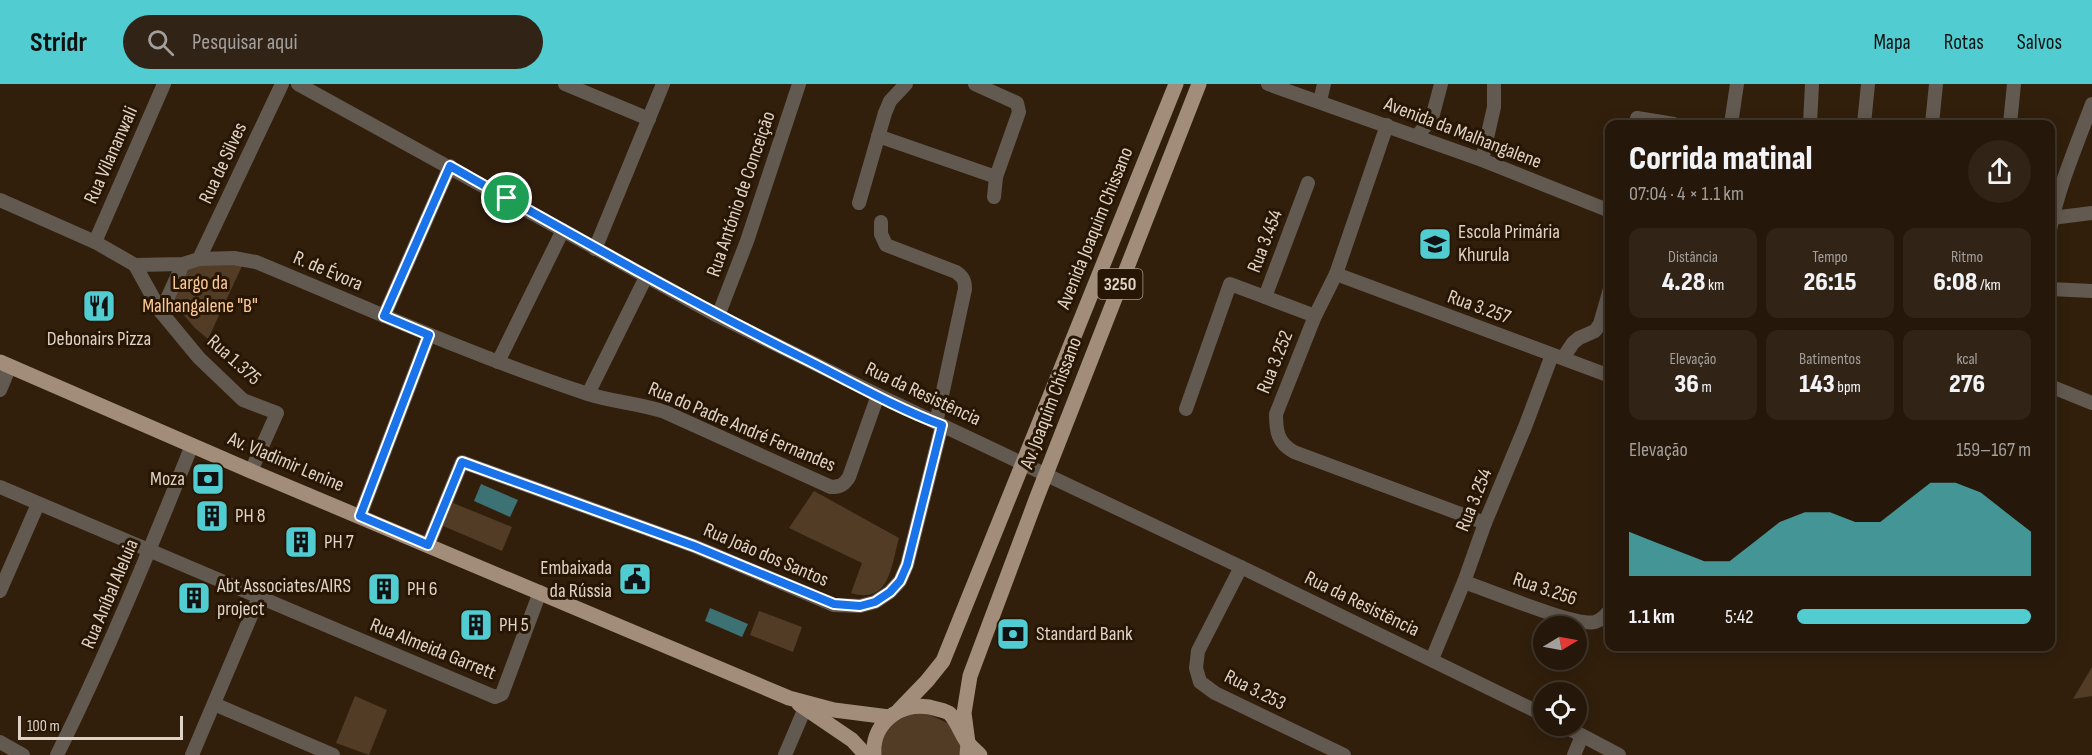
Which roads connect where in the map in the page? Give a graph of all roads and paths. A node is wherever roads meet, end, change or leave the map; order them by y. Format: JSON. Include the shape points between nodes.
{"nodes":[{"id":1,"x":164,"y":84,"type":"edge"},
{"id":2,"x":282,"y":84,"type":"edge"},
{"id":3,"x":298,"y":84,"type":"edge"},
{"id":4,"x":565,"y":84,"type":"edge"},
{"id":5,"x":663,"y":84,"type":"edge"},
{"id":6,"x":799,"y":84,"type":"edge"},
{"id":7,"x":906,"y":84,"type":"edge"},
{"id":8,"x":975,"y":84,"type":"edge"},
{"id":9,"x":1176,"y":84,"type":"edge"},
{"id":10,"x":1199,"y":84,"type":"edge"},
{"id":11,"x":1268,"y":84,"type":"edge"},
{"id":12,"x":1324,"y":84,"type":"edge"},
{"id":13,"x":1441,"y":84,"type":"edge"},
{"id":14,"x":1494,"y":84,"type":"edge"},
{"id":15,"x":1737,"y":84,"type":"edge"},
{"id":16,"x":1812,"y":84,"type":"edge"},
{"id":17,"x":1868,"y":84,"type":"edge"},
{"id":18,"x":1936,"y":84,"type":"edge"},
{"id":19,"x":2014,"y":84,"type":"edge"},
{"id":20,"x":1320,"y":101,"type":"junction"},
{"id":21,"x":2092,"y":104,"type":"edge"},
{"id":22,"x":1636,"y":118,"type":"dead end"},
{"id":23,"x":649,"y":119,"type":"junction"},
{"id":24,"x":1649,"y":120,"type":"edge"},
{"id":25,"x":1732,"y":120,"type":"edge"},
{"id":26,"x":1810,"y":120,"type":"edge"},
{"id":27,"x":1864,"y":120,"type":"edge"},
{"id":28,"x":1932,"y":120,"type":"edge"},
{"id":29,"x":2010,"y":120,"type":"edge"},
{"id":30,"x":1387,"y":125,"type":"junction"},
{"id":31,"x":878,"y":136,"type":"junction"},
{"id":32,"x":1417,"y":136,"type":"junction"},
{"id":33,"x":1482,"y":160,"type":"junction"},
{"id":34,"x":450,"y":166,"type":"junction"},
{"id":35,"x":996,"y":177,"type":"junction"},
{"id":36,"x":1308,"y":183,"type":"dead end"},
{"id":37,"x":994,"y":197,"type":"dead end"},
{"id":38,"x":0,"y":200,"type":"edge"},
{"id":39,"x":859,"y":203,"type":"dead end"},
{"id":40,"x":1605,"y":209,"type":"edge"},
{"id":41,"x":2055,"y":212,"type":"edge"},
{"id":42,"x":2092,"y":213,"type":"edge"},
{"id":43,"x":880,"y":222,"type":"dead end"},
{"id":44,"x":2055,"y":223,"type":"edge"},
{"id":45,"x":562,"y":230,"type":"junction"},
{"id":46,"x":95,"y":242,"type":"junction"},
{"id":47,"x":595,"y":249,"type":"junction"},
{"id":48,"x":199,"y":259,"type":"junction"},
{"id":49,"x":183,"y":264,"type":"junction"},
{"id":50,"x":135,"y":265,"type":"junction"},
{"id":51,"x":1336,"y":274,"type":"junction"},
{"id":52,"x":646,"y":276,"type":"junction"},
{"id":53,"x":2055,"y":289,"type":"edge"},
{"id":54,"x":2092,"y":291,"type":"edge"},
{"id":55,"x":1264,"y":297,"type":"junction"},
{"id":56,"x":1605,"y":307,"type":"edge"},
{"id":57,"x":161,"y":312,"type":"junction"},
{"id":58,"x":718,"y":315,"type":"junction"},
{"id":59,"x":384,"y":316,"type":"junction"},
{"id":60,"x":1315,"y":316,"type":"junction"},
{"id":61,"x":429,"y":335,"type":"junction"},
{"id":62,"x":1557,"y":356,"type":"junction"},
{"id":63,"x":498,"y":362,"type":"junction"},
{"id":64,"x":5,"y":364,"type":"edge"},
{"id":65,"x":1605,"y":374,"type":"edge"},
{"id":66,"x":2055,"y":388,"type":"edge"},
{"id":67,"x":0,"y":390,"type":"edge"},
{"id":68,"x":588,"y":394,"type":"junction"},
{"id":69,"x":878,"y":395,"type":"junction"},
{"id":70,"x":2092,"y":404,"type":"edge"},
{"id":71,"x":1186,"y":409,"type":"dead end"},
{"id":72,"x":939,"y":424,"type":"junction"},
{"id":73,"x":192,"y":445,"type":"junction"},
{"id":74,"x":1024,"y":463,"type":"junction"},
{"id":75,"x":251,"y":471,"type":"junction"},
{"id":76,"x":1046,"y":474,"type":"junction"},
{"id":77,"x":0,"y":487,"type":"edge"},
{"id":78,"x":38,"y":504,"type":"junction"},
{"id":79,"x":360,"y":516,"type":"junction"},
{"id":80,"x":1485,"y":523,"type":"junction"},
{"id":81,"x":428,"y":545,"type":"junction"},
{"id":82,"x":150,"y":550,"type":"junction"},
{"id":83,"x":1241,"y":567,"type":"junction"},
{"id":84,"x":1464,"y":582,"type":"junction"},
{"id":85,"x":0,"y":591,"type":"edge"},
{"id":86,"x":540,"y":592,"type":"junction"},
{"id":87,"x":259,"y":597,"type":"junction"},
{"id":88,"x":1605,"y":617,"type":"edge"},
{"id":89,"x":1432,"y":659,"type":"junction"},
{"id":90,"x":214,"y":704,"type":"junction"},
{"id":91,"x":806,"y":705,"type":"junction"},
{"id":92,"x":1533,"y":710,"type":"edge"},
{"id":93,"x":894,"y":714,"type":"junction"},
{"id":94,"x":1582,"y":736,"type":"joint"},
{"id":95,"x":0,"y":742,"type":"edge"},
{"id":96,"x":967,"y":749,"type":"edge"},
{"id":97,"x":318,"y":752,"type":"edge"},
{"id":98,"x":23,"y":755,"type":"edge"},
{"id":99,"x":57,"y":755,"type":"edge"},
{"id":100,"x":192,"y":755,"type":"edge"},
{"id":101,"x":333,"y":755,"type":"edge"},
{"id":102,"x":785,"y":755,"type":"edge"},
{"id":103,"x":866,"y":755,"type":"edge"},
{"id":104,"x":874,"y":755,"type":"edge"},
{"id":105,"x":980,"y":755,"type":"edge"},
{"id":106,"x":1344,"y":755,"type":"edge"},
{"id":107,"x":1574,"y":755,"type":"edge"},
{"id":108,"x":1619,"y":755,"type":"edge"}],
"edges":[{"from":1,"to":46,"type":"street","name":"Rua Vilananwali"},
{"from":2,"to":48,"type":"street","name":"Rua de Silves"},
{"from":3,"to":34,"type":"street","name":"Rua da Resistência"},
{"from":4,"to":23,"type":"street"},
{"from":5,"to":23,"type":"street"},
{"from":6,"to":58,"type":"street","name":"Rua António de Conceição","via":[[747,242]]},
{"from":7,"to":31,"type":"street","via":[[890,101]]},
{"from":8,"to":35,"type":"street","via":[[1017,103],[1019,112]]},
{"from":9,"to":74,"type":"main road","name":"Avenida Joaquim Chissano"},
{"from":10,"to":76,"type":"main road","name":"Av. Joaquim Chissano","number":"3250"},
{"from":11,"to":20,"type":"street","name":"Avenida da Malhangalene"},
{"from":12,"to":20,"type":"street"},
{"from":13,"to":32,"type":"street","via":[[1432,118]]},
{"from":14,"to":33,"type":"street","via":[[1494,107]]},
{"from":15,"to":25,"type":"street"},
{"from":16,"to":26,"type":"street"},
{"from":17,"to":27,"type":"street"},
{"from":18,"to":28,"type":"street"},
{"from":19,"to":29,"type":"street"},
{"from":20,"to":30,"type":"street","name":"Avenida da Malhangalene"},
{"from":21,"to":41,"type":"street"},
{"from":22,"to":24,"type":"street"},
{"from":23,"to":47,"type":"street"},
{"from":30,"to":32,"type":"street","name":"Avenida da Malhangalene"},
{"from":30,"to":51,"type":"street","name":"Rua 3.252"},
{"from":31,"to":35,"type":"street"},
{"from":31,"to":39,"type":"street"},
{"from":32,"to":33,"type":"street","name":"Avenida da Malhangalene"},
{"from":33,"to":40,"type":"street","name":"Avenida da Malhangalene"},
{"from":34,"to":45,"type":"street","name":"Rua da Resistência"},
{"from":34,"to":59,"type":"street"},
{"from":35,"to":37,"type":"street"},
{"from":36,"to":55,"type":"street","name":"Rua 3.454"},
{"from":38,"to":46,"type":"street"},
{"from":42,"to":44,"type":"street"},
{"from":43,"to":72,"type":"street","name":"Rua João dos Santos","via":[[886,245],[956,272],[965,281]]},
{"from":45,"to":47,"type":"street","name":"Rua da Resistência"},
{"from":45,"to":63,"type":"street"},
{"from":46,"to":50,"type":"street"},
{"from":47,"to":52,"type":"street","name":"Rua da Resistência"},
{"from":48,"to":49,"type":"street","name":"R. de Évora"},
{"from":48,"to":59,"type":"street","name":"R. de Évora","via":[[256,262]]},
{"from":49,"to":50,"type":"street","name":"R. de Évora"},
{"from":49,"to":57,"type":"street"},
{"from":50,"to":57,"type":"street","name":"Rua 1.375"},
{"from":51,"to":60,"type":"street","name":"Rua 3.252"},
{"from":51,"to":62,"type":"street","name":"Rua 3.257"},
{"from":52,"to":58,"type":"street","name":"Rua da Resistência"},
{"from":52,"to":68,"type":"street"},
{"from":53,"to":54,"type":"street"},
{"from":55,"to":60,"type":"street","name":"Rua 3.454"},
{"from":55,"to":71,"type":"street","via":[[1230,284]]},
{"from":56,"to":62,"type":"street","via":[[1595,331]]},
{"from":57,"to":75,"type":"street","name":"Rua 1.375","via":[[199,358],[243,400],[277,412]]},
{"from":58,"to":69,"type":"street","name":"Rua da Resistência"},
{"from":59,"to":61,"type":"street","name":"R. de Évora"},
{"from":60,"to":80,"type":"street","name":"Rua 3.252","via":[[1276,414],[1276,429],[1283,446]]},
{"from":61,"to":63,"type":"street","name":"R. de Évora"},
{"from":61,"to":79,"type":"street"},
{"from":62,"to":65,"type":"street","name":"Rua 3.257"},
{"from":62,"to":80,"type":"street","name":"Rua 3.254"},
{"from":63,"to":68,"type":"street","name":"Rua do Padre André Fernandes"},
{"from":64,"to":67,"type":"street"},
{"from":64,"to":73,"type":"main road","name":"Av. Vladimir Lenine"},
{"from":66,"to":70,"type":"street"},
{"from":68,"to":69,"type":"street","name":"Rua do Padre André Fernandes","via":[[665,412],[831,487],[845,484],[849,477]]},
{"from":69,"to":72,"type":"street","name":"Rua da Resistência"},
{"from":72,"to":74,"type":"street","name":"Rua da Resistência"},
{"from":72,"to":81,"type":"street","name":"Rua João dos Santos","via":[[907,565],[890,592],[860,606],[834,604],[694,546],[462,462]]},
{"from":73,"to":75,"type":"main road","name":"Av. Vladimir Lenine"},
{"from":73,"to":82,"type":"street","name":"Rua Aníbal Aleluia"},
{"from":74,"to":76,"type":"street","name":"Rua da Resistência"},
{"from":74,"to":93,"type":"main road","name":"Avenida Joaquim Chissano","via":[[942,661]]},
{"from":75,"to":79,"type":"main road","name":"Av. Vladimir Lenine"},
{"from":76,"to":83,"type":"street","name":"Rua da Resistência"},
{"from":76,"to":96,"type":"main road","name":"Av. Joaquim Chissano","number":"3250","via":[[969,676],[964,713]]},
{"from":77,"to":78,"type":"street","name":"Rua Almeida Garrett"},
{"from":78,"to":82,"type":"street","name":"Rua Almeida Garrett"},
{"from":78,"to":85,"type":"street"},
{"from":79,"to":81,"type":"main road","name":"Av. Vladimir Lenine"},
{"from":80,"to":84,"type":"street","name":"Rua 3.254"},
{"from":81,"to":86,"type":"main road","name":"Av. Vladimir Lenine"},
{"from":82,"to":87,"type":"street","name":"Rua Almeida Garrett"},
{"from":82,"to":99,"type":"street","name":"Rua Aníbal Aleluia"},
{"from":83,"to":89,"type":"street","name":"Rua da Resistência"},
{"from":83,"to":106,"type":"street","name":"Rua 3.253","via":[[1198,651],[1196,668],[1200,682],[1215,693]]},
{"from":84,"to":88,"type":"street","name":"Rua 3.256","via":[[1566,618],[1597,622]]},
{"from":84,"to":89,"type":"street","name":"Rua 3.254"},
{"from":86,"to":87,"type":"street","name":"Rua Almeida Garrett","via":[[502,694],[495,697]]},
{"from":86,"to":91,"type":"main road","name":"Av. Vladimir Lenine"},
{"from":87,"to":90,"type":"street"},
{"from":89,"to":92,"type":"street","name":"Rua da Resistência"},
{"from":90,"to":97,"type":"street"},
{"from":90,"to":100,"type":"street"},
{"from":91,"to":93,"type":"main road","name":"Av. Vladimir Lenine"},
{"from":91,"to":102,"type":"street"},
{"from":91,"to":103,"type":"main road","name":"Av. Vladimir Lenine"},
{"from":93,"to":96,"type":"main road","name":"Av. Vladimir Lenine","via":[[924,704],[949,713]]},
{"from":93,"to":104,"type":"main road","name":"Avenida Joaquim Chissano","via":[[878,732]]},
{"from":94,"to":107,"type":"street"},
{"from":94,"to":108,"type":"street"},
{"from":95,"to":98,"type":"street"},
{"from":96,"to":105,"type":"main road"},
{"from":97,"to":101,"type":"street"}]}
